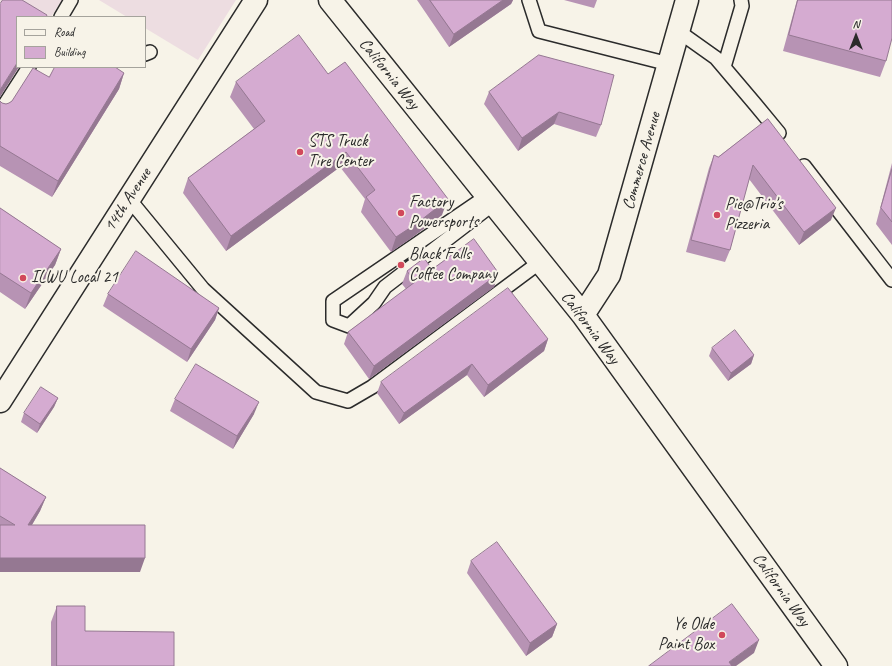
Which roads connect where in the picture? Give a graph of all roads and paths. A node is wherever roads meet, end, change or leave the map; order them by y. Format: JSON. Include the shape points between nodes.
{"nodes":[{"id":1,"x":71,"y":0,"type":"edge"},
{"id":2,"x":256,"y":0,"type":"edge"},
{"id":3,"x":330,"y":0,"type":"edge"},
{"id":4,"x":529,"y":0,"type":"edge"},
{"id":5,"x":687,"y":0,"type":"edge"},
{"id":6,"x":741,"y":0,"type":"edge"},
{"id":7,"x":61,"y":16,"type":"edge"},
{"id":8,"x":678,"y":31,"type":"junction"},
{"id":9,"x":669,"y":64,"type":"junction"},
{"id":10,"x":724,"y":67,"type":"junction"},
{"id":11,"x":28,"y":68,"type":"edge"},
{"id":12,"x":0,"y":112,"type":"edge"},
{"id":13,"x":785,"y":141,"type":"edge"},
{"id":14,"x":794,"y":154,"type":"edge"},
{"id":15,"x":129,"y":199,"type":"junction"},
{"id":16,"x":490,"y":200,"type":"junction"},
{"id":17,"x":540,"y":262,"type":"junction"},
{"id":18,"x":892,"y":280,"type":"edge"},
{"id":19,"x":583,"y":316,"type":"junction"},
{"id":20,"x":0,"y":400,"type":"edge"},
{"id":21,"x":836,"y":666,"type":"edge"}],
"edges":[{"from":1,"to":7,"type":"lane"},
{"from":2,"to":15,"type":"street","name":"14th Avenue"},
{"from":3,"to":16,"type":"street","name":"California Way"},
{"from":4,"to":9,"type":"lane","via":[[539,30]]},
{"from":5,"to":8,"type":"street","name":"Commerce Avenue"},
{"from":6,"to":10,"type":"lane","via":[[742,6]]},
{"from":8,"to":9,"type":"street","name":"Commerce Avenue"},
{"from":8,"to":10,"type":"lane","via":[[716,58]]},
{"from":9,"to":19,"type":"street","name":"Commerce Avenue","via":[[609,275]]},
{"from":10,"to":13,"type":"lane"},
{"from":11,"to":12,"type":"lane"},
{"from":14,"to":18,"type":"lane"},
{"from":15,"to":17,"type":"lane","via":[[208,294],[316,392],[348,401],[372,387]]},
{"from":15,"to":20,"type":"street","name":"14th Avenue"},
{"from":16,"to":16,"type":"lane","via":[[333,301],[333,320],[349,326],[374,303],[386,287]]},
{"from":16,"to":17,"type":"street","name":"California Way"},
{"from":17,"to":19,"type":"street","name":"California Way"},
{"from":19,"to":21,"type":"street","name":"California Way"}]}
